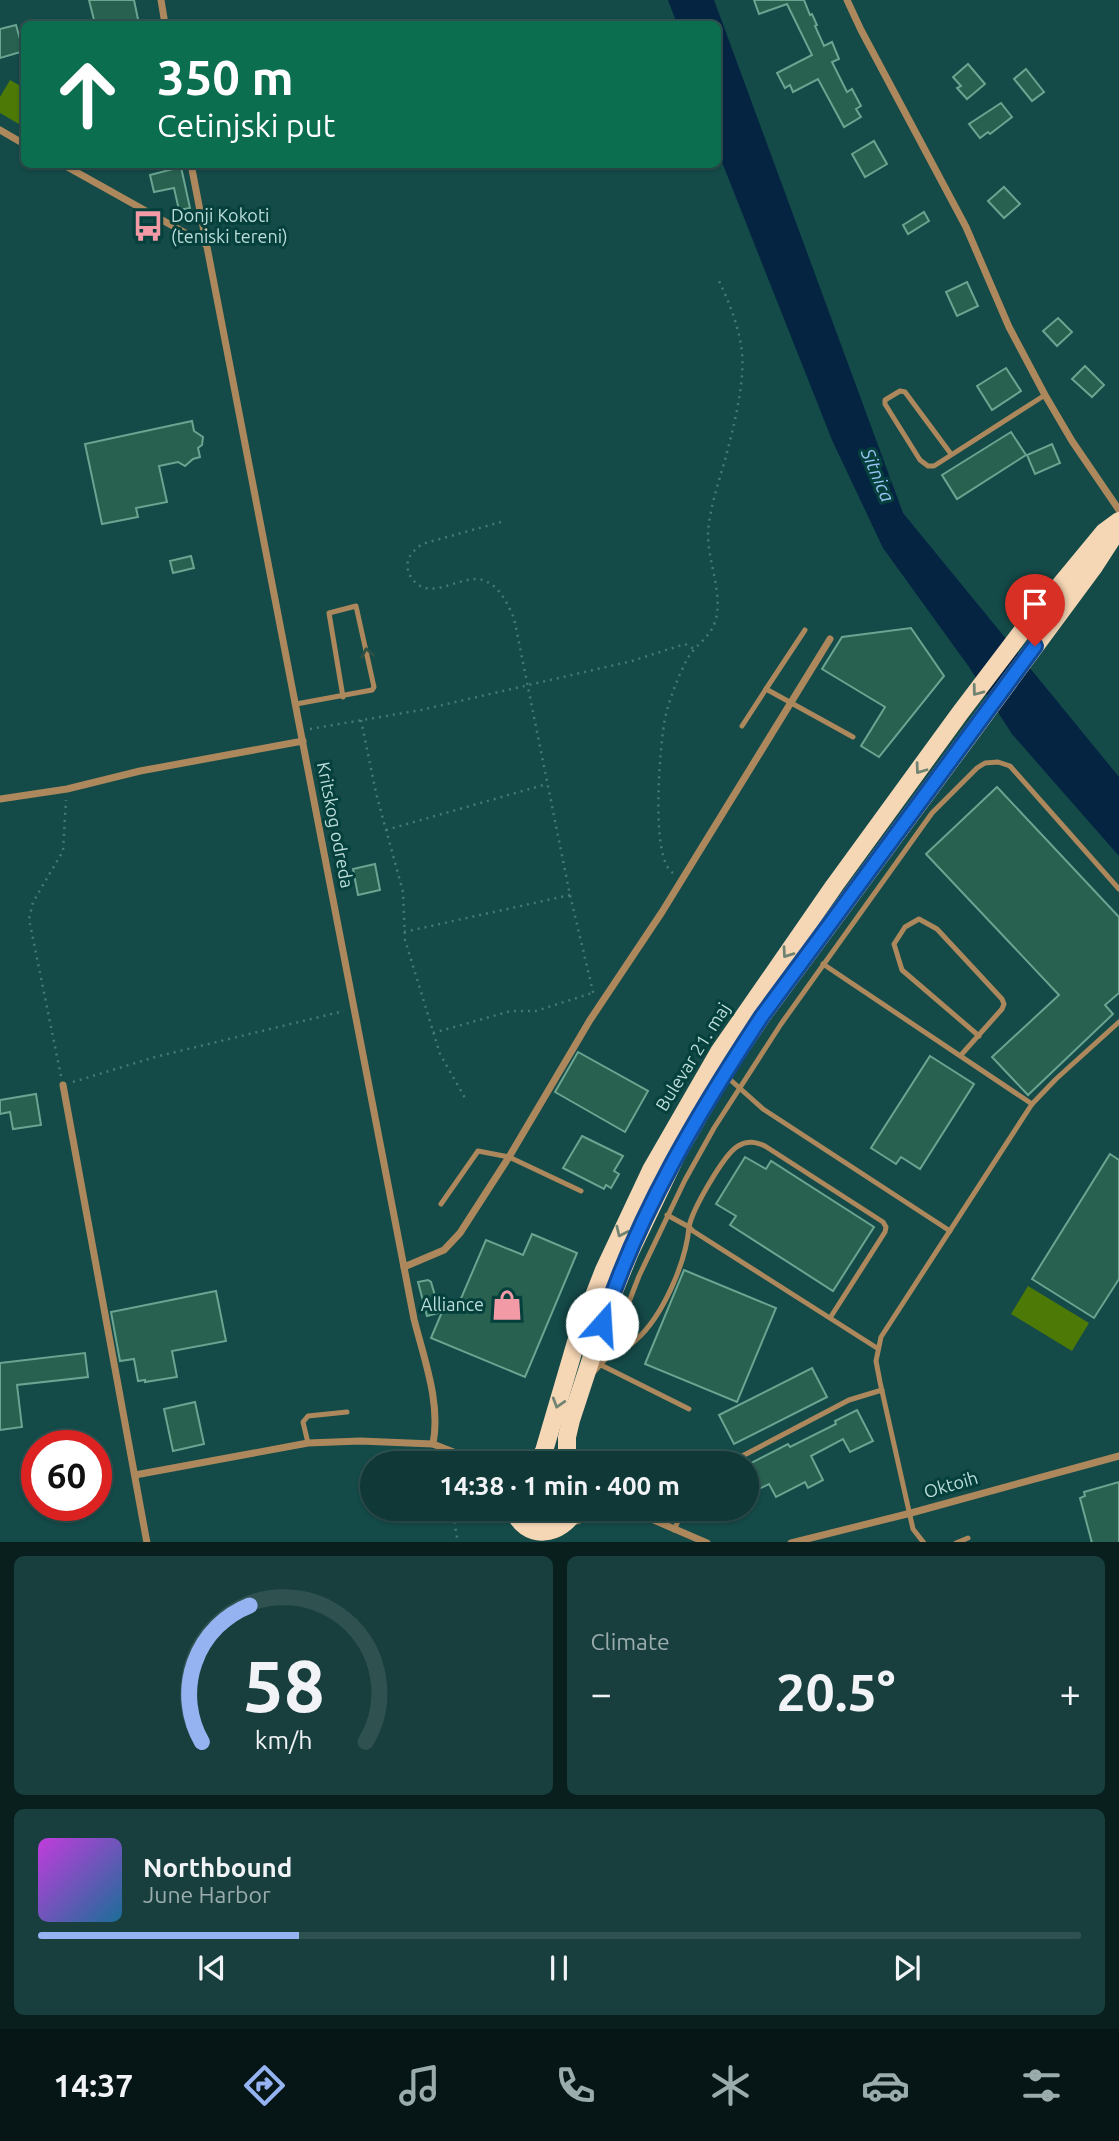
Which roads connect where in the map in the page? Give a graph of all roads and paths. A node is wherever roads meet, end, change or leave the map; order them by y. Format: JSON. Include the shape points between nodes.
{"nodes":[{"id":1,"x":161,"y":0,"type":"edge"},
{"id":2,"x":847,"y":0,"type":"edge"},
{"id":3,"x":164,"y":21,"type":"edge"},
{"id":4,"x":0,"y":130,"type":"edge"},
{"id":5,"x":21,"y":142,"type":"edge"},
{"id":6,"x":69,"y":168,"type":"edge"},
{"id":7,"x":192,"y":168,"type":"edge"},
{"id":8,"x":205,"y":244,"type":"junction"},
{"id":9,"x":719,"y":281,"type":"dead end"},
{"id":10,"x":1045,"y":395,"type":"junction"},
{"id":11,"x":951,"y":454,"type":"junction"},
{"id":12,"x":1119,"y":510,"type":"edge"},
{"id":13,"x":501,"y":522,"type":"dead end"},
{"id":14,"x":1119,"y":522,"type":"edge"},
{"id":15,"x":1119,"y":527,"type":"edge"},
{"id":16,"x":805,"y":631,"type":"dead end"},
{"id":17,"x":830,"y":639,"type":"dead end"},
{"id":18,"x":694,"y":649,"type":"junction"},
{"id":19,"x":528,"y":683,"type":"junction"},
{"id":20,"x":766,"y":689,"type":"junction"},
{"id":21,"x":343,"y":697,"type":"junction"},
{"id":22,"x":790,"y":703,"type":"junction"},
{"id":23,"x":296,"y":704,"type":"junction"},
{"id":24,"x":361,"y":720,"type":"junction"},
{"id":25,"x":742,"y":726,"type":"dead end"},
{"id":26,"x":301,"y":730,"type":"junction"},
{"id":27,"x":853,"y":737,"type":"dead end"},
{"id":28,"x":303,"y":741,"type":"junction"},
{"id":29,"x":547,"y":784,"type":"junction"},
{"id":30,"x":66,"y":789,"type":"junction"},
{"id":31,"x":0,"y":799,"type":"edge"},
{"id":32,"x":926,"y":808,"type":"junction"},
{"id":33,"x":386,"y":830,"type":"junction"},
{"id":34,"x":682,"y":879,"type":"junction"},
{"id":35,"x":1119,"y":889,"type":"edge"},
{"id":36,"x":570,"y":895,"type":"junction"},
{"id":37,"x":404,"y":932,"type":"junction"},
{"id":38,"x":823,"y":964,"type":"junction"},
{"id":39,"x":592,"y":993,"type":"junction"},
{"id":40,"x":602,"y":1003,"type":"junction"},
{"id":41,"x":354,"y":1009,"type":"junction"},
{"id":42,"x":1119,"y":1022,"type":"edge"},
{"id":43,"x":433,"y":1033,"type":"junction"},
{"id":44,"x":979,"y":1036,"type":"junction"},
{"id":45,"x":961,"y":1055,"type":"junction"},
{"id":46,"x":723,"y":1074,"type":"junction"},
{"id":47,"x":63,"y":1085,"type":"junction"},
{"id":48,"x":740,"y":1089,"type":"junction"},
{"id":49,"x":465,"y":1098,"type":"dead end"},
{"id":50,"x":1032,"y":1104,"type":"junction"},
{"id":51,"x":509,"y":1157,"type":"junction"},
{"id":52,"x":581,"y":1191,"type":"dead end"},
{"id":53,"x":441,"y":1204,"type":"dead end"},
{"id":54,"x":667,"y":1215,"type":"junction"},
{"id":55,"x":689,"y":1227,"type":"junction"},
{"id":56,"x":950,"y":1231,"type":"junction"},
{"id":57,"x":404,"y":1266,"type":"junction"},
{"id":58,"x":830,"y":1318,"type":"junction"},
{"id":59,"x":877,"y":1348,"type":"junction"},
{"id":60,"x":608,"y":1356,"type":"junction"},
{"id":61,"x":601,"y":1365,"type":"junction"},
{"id":62,"x":584,"y":1378,"type":"junction"},
{"id":63,"x":882,"y":1390,"type":"junction"},
{"id":64,"x":689,"y":1409,"type":"dead end"},
{"id":65,"x":347,"y":1412,"type":"dead end"},
{"id":66,"x":308,"y":1443,"type":"junction"},
{"id":67,"x":433,"y":1444,"type":"junction"},
{"id":68,"x":451,"y":1451,"type":"edge"},
{"id":69,"x":544,"y":1451,"type":"edge"},
{"id":70,"x":567,"y":1451,"type":"edge"},
{"id":71,"x":752,"y":1451,"type":"edge"},
{"id":72,"x":1119,"y":1456,"type":"edge"},
{"id":73,"x":135,"y":1475,"type":"junction"},
{"id":74,"x":911,"y":1513,"type":"junction"},
{"id":75,"x":454,"y":1521,"type":"edge"},
{"id":76,"x":518,"y":1521,"type":"edge"},
{"id":77,"x":524,"y":1521,"type":"edge"},
{"id":78,"x":583,"y":1521,"type":"edge"},
{"id":79,"x":655,"y":1521,"type":"edge"},
{"id":80,"x":678,"y":1521,"type":"edge"},
{"id":81,"x":674,"y":1530,"type":"junction"},
{"id":82,"x":559,"y":1532,"type":"edge"},
{"id":83,"x":968,"y":1538,"type":"dead end"},
{"id":84,"x":695,"y":1541,"type":"edge"},
{"id":85,"x":147,"y":1542,"type":"edge"},
{"id":86,"x":458,"y":1542,"type":"edge"},
{"id":87,"x":521,"y":1542,"type":"edge"},
{"id":88,"x":707,"y":1542,"type":"edge"},
{"id":89,"x":791,"y":1542,"type":"edge"},
{"id":90,"x":924,"y":1542,"type":"edge"},
{"id":91,"x":956,"y":1542,"type":"edge"}],
"edges":[{"from":1,"to":3,"type":"street"},
{"from":2,"to":10,"type":"street","via":[[966,227],[1009,327]]},
{"from":4,"to":5,"type":"street"},
{"from":6,"to":8,"type":"street"},
{"from":7,"to":8,"type":"street","name":"Kritskog odreda"},
{"from":8,"to":23,"type":"street","name":"Kritskog odreda"},
{"from":9,"to":18,"type":"path","via":[[734,313],[742,349],[741,380],[709,523],[715,622]]},
{"from":10,"to":11,"type":"lane"},
{"from":10,"to":12,"type":"street"},
{"from":11,"to":11,"type":"lane","via":[[934,466],[920,460],[885,400],[905,392]]},
{"from":13,"to":19,"type":"path","via":[[422,544],[413,551],[408,570],[418,586],[427,589],[469,579],[496,587],[514,618]]},
{"from":14,"to":69,"type":"main road","name":"Bulevar 21. maj","one_way":true,"via":[[1104,532],[960,713],[755,997],[679,1118],[592,1297]]},
{"from":15,"to":32,"type":"main road","name":"Bulevar 21. maj","via":[[976,725]]},
{"from":16,"to":20,"type":"lane"},
{"from":17,"to":22,"type":"street"},
{"from":18,"to":19,"type":"path","via":[[685,644],[632,661]]},
{"from":18,"to":34,"type":"path","via":[[670,699],[660,755],[660,846],[669,870]]},
{"from":19,"to":24,"type":"path"},
{"from":19,"to":29,"type":"path"},
{"from":20,"to":22,"type":"lane"},
{"from":20,"to":25,"type":"lane"},
{"from":21,"to":21,"type":"lane","one_way":true,"via":[[374,687],[356,606],[329,613]]},
{"from":21,"to":23,"type":"lane"},
{"from":22,"to":27,"type":"lane"},
{"from":22,"to":34,"type":"street"},
{"from":23,"to":26,"type":"street","name":"Kritskog odreda"},
{"from":24,"to":26,"type":"path"},
{"from":24,"to":33,"type":"path"},
{"from":26,"to":28,"type":"street","name":"Kritskog odreda"},
{"from":28,"to":30,"type":"street"},
{"from":28,"to":41,"type":"street","name":"Kritskog odreda"},
{"from":29,"to":33,"type":"path"},
{"from":29,"to":36,"type":"path"},
{"from":30,"to":31,"type":"street"},
{"from":30,"to":47,"type":"path","via":[[62,851],[33,902],[30,919]]},
{"from":32,"to":35,"type":"lane","via":[[977,768],[992,761],[1004,763]]},
{"from":32,"to":38,"type":"lane"},
{"from":32,"to":46,"type":"main road","name":"Bulevar 21. maj","via":[[762,1016]]},
{"from":33,"to":37,"type":"path","via":[[404,900]]},
{"from":34,"to":40,"type":"street"},
{"from":36,"to":37,"type":"path"},
{"from":36,"to":39,"type":"path"},
{"from":37,"to":43,"type":"path"},
{"from":38,"to":45,"type":"lane"},
{"from":38,"to":48,"type":"lane"},
{"from":39,"to":40,"type":"path"},
{"from":39,"to":43,"type":"path","via":[[536,1011],[511,1011]]},
{"from":40,"to":51,"type":"street"},
{"from":41,"to":47,"type":"path","via":[[155,1057]]},
{"from":41,"to":57,"type":"street","name":"Kritskog odreda"},
{"from":42,"to":50,"type":"lane"},
{"from":43,"to":49,"type":"path"},
{"from":44,"to":44,"type":"lane","via":[[1002,1009],[1002,999],[937,929],[919,919],[905,927],[894,944],[902,970]]},
{"from":44,"to":45,"type":"lane"},
{"from":45,"to":50,"type":"lane"},
{"from":46,"to":48,"type":"lane"},
{"from":46,"to":62,"type":"main road","name":"Bulevar 21. maj","via":[[646,1215]]},
{"from":47,"to":73,"type":"street"},
{"from":48,"to":54,"type":"lane"},
{"from":48,"to":56,"type":"lane","via":[[763,1109]]},
{"from":50,"to":56,"type":"lane"},
{"from":51,"to":52,"type":"lane"},
{"from":51,"to":53,"type":"lane","via":[[478,1152]]},
{"from":51,"to":57,"type":"street","via":[[444,1250]]},
{"from":54,"to":55,"type":"lane"},
{"from":54,"to":60,"type":"lane"},
{"from":55,"to":58,"type":"lane"},
{"from":55,"to":58,"type":"lane","via":[[731,1151],[753,1142],[851,1201],[886,1227]]},
{"from":55,"to":60,"type":"lane","via":[[679,1267],[658,1313],[637,1340]]},
{"from":56,"to":59,"type":"lane"},
{"from":57,"to":67,"type":"street","name":"Kritskog odreda","via":[[435,1410]]},
{"from":58,"to":59,"type":"lane"},
{"from":59,"to":63,"type":"lane"},
{"from":60,"to":61,"type":"lane"},
{"from":61,"to":62,"type":"lane"},
{"from":61,"to":64,"type":"lane"},
{"from":62,"to":70,"type":"main road","name":"Bulevar 21. maj"},
{"from":63,"to":71,"type":"lane","via":[[849,1400]]},
{"from":63,"to":74,"type":"lane"},
{"from":65,"to":66,"type":"lane","via":[[308,1416],[303,1422]]},
{"from":66,"to":67,"type":"street"},
{"from":66,"to":73,"type":"street"},
{"from":67,"to":68,"type":"street"},
{"from":72,"to":74,"type":"street","name":"Oktoih"},
{"from":73,"to":85,"type":"street"},
{"from":74,"to":89,"type":"street","name":"Oktoih"},
{"from":74,"to":90,"type":"lane","via":[[913,1529]]},
{"from":75,"to":86,"type":"path"},
{"from":76,"to":87,"type":"main road"},
{"from":77,"to":82,"type":"main road","via":[[540,1532]]},
{"from":78,"to":82,"type":"street"},
{"from":79,"to":81,"type":"street"},
{"from":80,"to":81,"type":"lane"},
{"from":81,"to":84,"type":"street"},
{"from":83,"to":91,"type":"lane"},
{"from":84,"to":88,"type":"street"}]}
